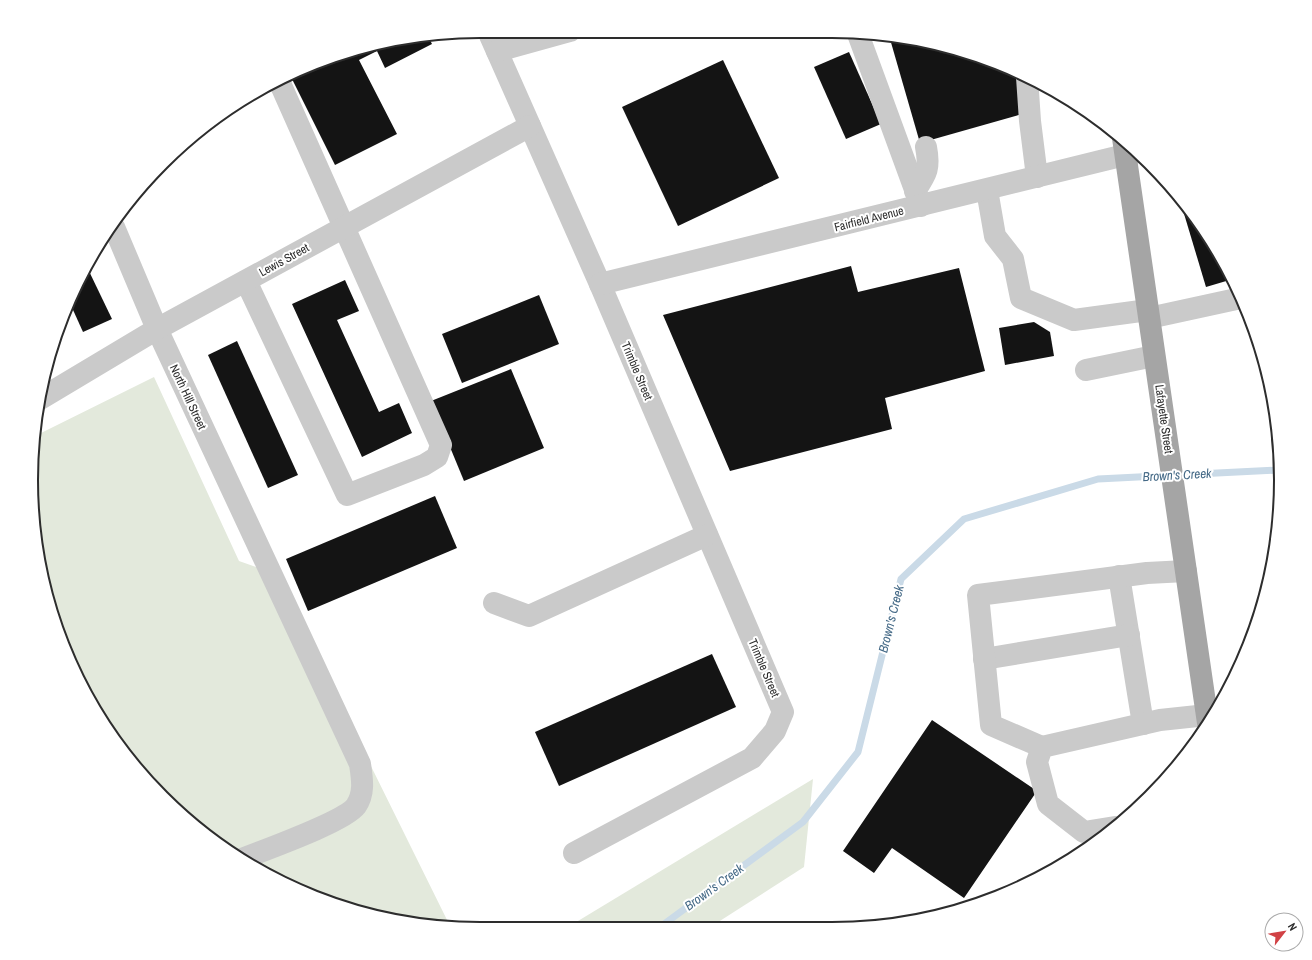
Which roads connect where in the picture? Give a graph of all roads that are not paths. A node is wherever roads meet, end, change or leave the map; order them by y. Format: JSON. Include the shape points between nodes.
{"nodes":[{"id":1,"x":491,"y":38,"type":"edge"},
{"id":2,"x":544,"y":38,"type":"edge"},
{"id":3,"x":860,"y":39,"type":"edge"},
{"id":4,"x":497,"y":51,"type":"junction"},
{"id":5,"x":1027,"y":84,"type":"edge"},
{"id":6,"x":281,"y":86,"type":"edge"},
{"id":7,"x":530,"y":126,"type":"junction"},
{"id":8,"x":926,"y":147,"type":"dead end"},
{"id":9,"x":1124,"y":149,"type":"edge"},
{"id":10,"x":1129,"y":153,"type":"edge"},
{"id":11,"x":1037,"y":177,"type":"junction"},
{"id":12,"x":987,"y":190,"type":"junction"},
{"id":13,"x":918,"y":198,"type":"junction"},
{"id":14,"x":345,"y":227,"type":"junction"},
{"id":15,"x":115,"y":230,"type":"edge"},
{"id":16,"x":246,"y":281,"type":"junction"},
{"id":17,"x":600,"y":284,"type":"junction"},
{"id":18,"x":1235,"y":299,"type":"edge"},
{"id":19,"x":1148,"y":314,"type":"junction"},
{"id":20,"x":157,"y":329,"type":"junction"},
{"id":21,"x":1154,"y":356,"type":"junction"},
{"id":22,"x":1086,"y":370,"type":"dead end"},
{"id":23,"x":46,"y":396,"type":"edge"},
{"id":24,"x":707,"y":535,"type":"junction"},
{"id":25,"x":1186,"y":571,"type":"junction"},
{"id":26,"x":1119,"y":576,"type":"junction"},
{"id":27,"x":494,"y":603,"type":"dead end"},
{"id":28,"x":1129,"y":635,"type":"junction"},
{"id":29,"x":984,"y":659,"type":"junction"},
{"id":30,"x":1206,"y":715,"type":"edge"},
{"id":31,"x":1204,"y":719,"type":"edge"},
{"id":32,"x":1143,"y":724,"type":"junction"},
{"id":33,"x":1042,"y":747,"type":"junction"},
{"id":34,"x":1103,"y":829,"type":"edge"},
{"id":35,"x":574,"y":853,"type":"dead end"},
{"id":36,"x":248,"y":856,"type":"edge"}],
"edges":[{"from":1,"to":4,"type":"street","name":"Trimble Street"},
{"from":2,"to":4,"type":"street"},
{"from":3,"to":13,"type":"street"},
{"from":4,"to":7,"type":"street","name":"Trimble Street"},
{"from":5,"to":11,"type":"street"},
{"from":6,"to":14,"type":"street"},
{"from":7,"to":14,"type":"street","name":"Lewis Street"},
{"from":7,"to":17,"type":"street","name":"Trimble Street"},
{"from":8,"to":13,"type":"street","via":[[929,163]]},
{"from":9,"to":11,"type":"street","name":"Fairfield Avenue"},
{"from":10,"to":19,"type":"main road","name":"Lafayette Street"},
{"from":11,"to":12,"type":"street","name":"Fairfield Avenue"},
{"from":12,"to":13,"type":"street","name":"Fairfield Avenue"},
{"from":12,"to":19,"type":"street","via":[[995,236],[1012,259],[1021,298],[1074,320]]},
{"from":13,"to":17,"type":"street","name":"Fairfield Avenue"},
{"from":14,"to":16,"type":"street","name":"Lewis Street"},
{"from":14,"to":16,"type":"street","via":[[441,445],[437,457],[431,461],[347,495]]},
{"from":15,"to":20,"type":"street","name":"North Hill Street"},
{"from":16,"to":20,"type":"street","name":"Lewis Street"},
{"from":17,"to":24,"type":"street","name":"Trimble Street"},
{"from":18,"to":19,"type":"street"},
{"from":19,"to":21,"type":"main road","name":"Lafayette Street"},
{"from":20,"to":23,"type":"street","name":"Lewis Street"},
{"from":20,"to":36,"type":"street","name":"North Hill Street","via":[[360,764],[364,785],[356,806],[337,820]]},
{"from":21,"to":22,"type":"street"},
{"from":21,"to":25,"type":"main road","name":"Lafayette Street"},
{"from":24,"to":27,"type":"street","via":[[529,616]]},
{"from":24,"to":35,"type":"street","name":"Trimble Street","via":[[783,712],[775,731],[752,758]]},
{"from":25,"to":26,"type":"street"},
{"from":25,"to":30,"type":"main road","name":"Lafayette Street"},
{"from":26,"to":28,"type":"street"},
{"from":26,"to":29,"type":"street","via":[[978,594]]},
{"from":28,"to":29,"type":"street"},
{"from":28,"to":32,"type":"street"},
{"from":29,"to":33,"type":"street","via":[[991,726]]},
{"from":31,"to":32,"type":"street"},
{"from":32,"to":33,"type":"street"},
{"from":33,"to":34,"type":"street","via":[[1037,762],[1048,804],[1084,832]]}]}
